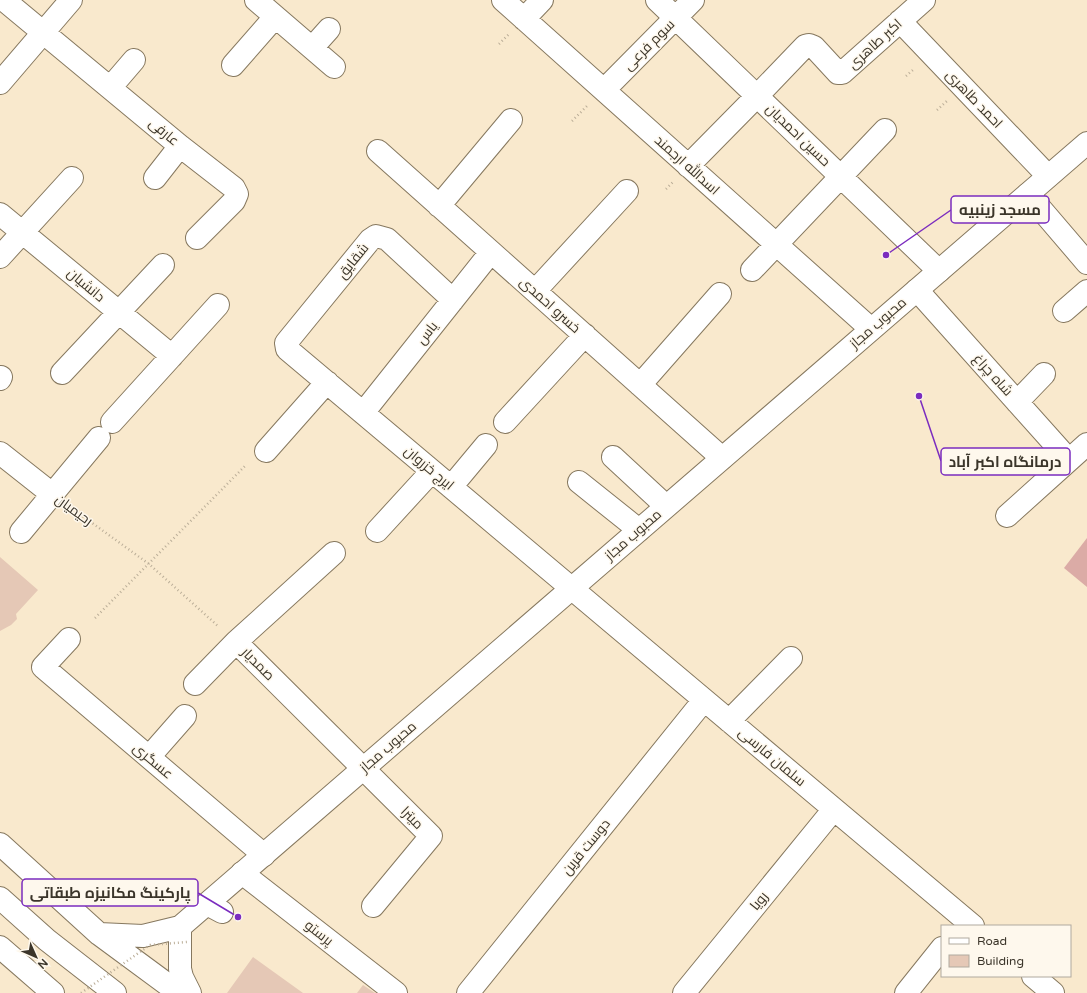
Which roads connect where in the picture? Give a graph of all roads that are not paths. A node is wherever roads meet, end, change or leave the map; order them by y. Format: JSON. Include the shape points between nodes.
{"nodes":[{"id":1,"x":4,"y":0,"type":"edge"},
{"id":2,"x":71,"y":0,"type":"edge"},
{"id":3,"x":256,"y":0,"type":"edge"},
{"id":4,"x":503,"y":0,"type":"edge"},
{"id":5,"x":542,"y":0,"type":"edge"},
{"id":6,"x":657,"y":0,"type":"edge"},
{"id":7,"x":693,"y":0,"type":"edge"},
{"id":8,"x":924,"y":0,"type":"edge"},
{"id":9,"x":275,"y":17,"type":"junction"},
{"id":10,"x":676,"y":18,"type":"junction"},
{"id":11,"x":524,"y":19,"type":"junction"},
{"id":12,"x":900,"y":21,"type":"junction"},
{"id":13,"x":329,"y":29,"type":"dead end"},
{"id":14,"x":43,"y":33,"type":"junction"},
{"id":15,"x":312,"y":48,"type":"junction"},
{"id":16,"x":134,"y":60,"type":"dead end"},
{"id":17,"x":233,"y":65,"type":"dead end"},
{"id":18,"x":334,"y":67,"type":"dead end"},
{"id":19,"x":0,"y":83,"type":"edge"},
{"id":20,"x":110,"y":88,"type":"junction"},
{"id":21,"x":604,"y":90,"type":"junction"},
{"id":22,"x":757,"y":96,"type":"junction"},
{"id":23,"x":511,"y":120,"type":"dead end"},
{"id":24,"x":885,"y":130,"type":"dead end"},
{"id":25,"x":1087,"y":143,"type":"edge"},
{"id":26,"x":180,"y":146,"type":"junction"},
{"id":27,"x":378,"y":151,"type":"dead end"},
{"id":28,"x":688,"y":166,"type":"junction"},
{"id":29,"x":1048,"y":176,"type":"junction"},
{"id":30,"x":841,"y":177,"type":"junction"},
{"id":31,"x":72,"y":178,"type":"dead end"},
{"id":32,"x":155,"y":178,"type":"dead end"},
{"id":33,"x":627,"y":191,"type":"dead end"},
{"id":34,"x":1028,"y":194,"type":"junction"},
{"id":35,"x":439,"y":206,"type":"junction"},
{"id":36,"x":0,"y":214,"type":"edge"},
{"id":37,"x":22,"y":233,"type":"junction"},
{"id":38,"x":197,"y":238,"type":"dead end"},
{"id":39,"x":777,"y":245,"type":"junction"},
{"id":40,"x":491,"y":252,"type":"junction"},
{"id":41,"x":0,"y":257,"type":"edge"},
{"id":42,"x":1087,"y":263,"type":"edge"},
{"id":43,"x":163,"y":265,"type":"dead end"},
{"id":44,"x":752,"y":270,"type":"dead end"},
{"id":45,"x":939,"y":271,"type":"junction"},
{"id":46,"x":917,"y":290,"type":"junction"},
{"id":47,"x":534,"y":291,"type":"junction"},
{"id":48,"x":1087,"y":291,"type":"edge"},
{"id":49,"x":720,"y":294,"type":"dead end"},
{"id":50,"x":453,"y":300,"type":"junction"},
{"id":51,"x":218,"y":305,"type":"dead end"},
{"id":52,"x":1064,"y":311,"type":"dead end"},
{"id":53,"x":119,"y":312,"type":"junction"},
{"id":54,"x":871,"y":330,"type":"junction"},
{"id":55,"x":584,"y":335,"type":"junction"},
{"id":56,"x":287,"y":349,"type":"joint"},
{"id":57,"x":172,"y":356,"type":"junction"},
{"id":58,"x":62,"y":373,"type":"dead end"},
{"id":59,"x":1044,"y":374,"type":"dead end"},
{"id":60,"x":327,"y":382,"type":"junction"},
{"id":61,"x":640,"y":385,"type":"junction"},
{"id":62,"x":1017,"y":402,"type":"junction"},
{"id":63,"x":363,"y":413,"type":"junction"},
{"id":64,"x":505,"y":422,"type":"dead end"},
{"id":65,"x":1087,"y":444,"type":"edge"},
{"id":66,"x":486,"y":445,"type":"dead end"},
{"id":67,"x":266,"y":451,"type":"dead end"},
{"id":68,"x":0,"y":453,"type":"edge"},
{"id":69,"x":613,"y":457,"type":"dead end"},
{"id":70,"x":722,"y":458,"type":"junction"},
{"id":71,"x":1069,"y":460,"type":"junction"},
{"id":72,"x":432,"y":471,"type":"junction"},
{"id":73,"x":579,"y":482,"type":"dead end"},
{"id":74,"x":451,"y":487,"type":"junction"},
{"id":75,"x":52,"y":494,"type":"junction"},
{"id":76,"x":666,"y":506,"type":"junction"},
{"id":77,"x":1007,"y":516,"type":"dead end"},
{"id":78,"x":639,"y":530,"type":"junction"},
{"id":79,"x":377,"y":531,"type":"dead end"},
{"id":80,"x":21,"y":532,"type":"dead end"},
{"id":81,"x":334,"y":554,"type":"dead end"},
{"id":82,"x":571,"y":588,"type":"junction"},
{"id":83,"x":69,"y":639,"type":"dead end"},
{"id":84,"x":236,"y":642,"type":"junction"},
{"id":85,"x":791,"y":658,"type":"dead end"},
{"id":86,"x":195,"y":684,"type":"dead end"},
{"id":87,"x":704,"y":700,"type":"junction"},
{"id":88,"x":186,"y":716,"type":"dead end"},
{"id":89,"x":729,"y":721,"type":"junction"},
{"id":90,"x":149,"y":757,"type":"junction"},
{"id":91,"x":363,"y":769,"type":"junction"},
{"id":92,"x":834,"y":809,"type":"junction"},
{"id":93,"x":0,"y":844,"type":"edge"},
{"id":94,"x":264,"y":855,"type":"junction"},
{"id":95,"x":242,"y":873,"type":"junction"},
{"id":96,"x":0,"y":898,"type":"edge"},
{"id":97,"x":373,"y":906,"type":"dead end"},
{"id":98,"x":966,"y":924,"type":"edge"},
{"id":99,"x":99,"y":934,"type":"junction"},
{"id":100,"x":183,"y":935,"type":"junction"},
{"id":101,"x":0,"y":947,"type":"edge"},
{"id":102,"x":941,"y":949,"type":"edge"},
{"id":103,"x":1034,"y":977,"type":"edge"},
{"id":104,"x":53,"y":993,"type":"edge"},
{"id":105,"x":115,"y":993,"type":"edge"},
{"id":106,"x":179,"y":993,"type":"edge"},
{"id":107,"x":190,"y":993,"type":"edge"},
{"id":108,"x":396,"y":993,"type":"edge"},
{"id":109,"x":468,"y":993,"type":"edge"},
{"id":110,"x":684,"y":993,"type":"edge"},
{"id":111,"x":906,"y":993,"type":"edge"},
{"id":112,"x":1053,"y":993,"type":"edge"}],
"edges":[{"from":1,"to":14,"type":"main road","name":"عارفی"},
{"from":2,"to":14,"type":"main road"},
{"from":3,"to":9,"type":"main road"},
{"from":4,"to":11,"type":"main road","name":"اسدالله ارجمند"},
{"from":5,"to":11,"type":"main road"},
{"from":6,"to":10,"type":"main road","name":"حسین احمدیان"},
{"from":7,"to":10,"type":"main road","name":"سوم فرعی"},
{"from":8,"to":12,"type":"main road","name":"اکبر طاهری"},
{"from":9,"to":15,"type":"main road"},
{"from":9,"to":17,"type":"main road"},
{"from":10,"to":21,"type":"main road","name":"سوم فرعی"},
{"from":10,"to":22,"type":"main road","name":"حسین احمدیان"},
{"from":11,"to":21,"type":"main road","name":"اسدالله ارجمند"},
{"from":12,"to":22,"type":"main road","name":"اکبر طاهری","via":[[842,73],[838,73],[814,47],[805,46]]},
{"from":12,"to":29,"type":"main road","name":"احمد طاهری"},
{"from":13,"to":15,"type":"main road"},
{"from":14,"to":19,"type":"main road"},
{"from":14,"to":20,"type":"main road","name":"عارفی"},
{"from":15,"to":18,"type":"main road"},
{"from":16,"to":20,"type":"main road"},
{"from":20,"to":26,"type":"main road","name":"عارفی"},
{"from":21,"to":28,"type":"main road","name":"اسدالله ارجمند"},
{"from":22,"to":28,"type":"main road"},
{"from":22,"to":30,"type":"main road","name":"حسین احمدیان"},
{"from":23,"to":35,"type":"main road"},
{"from":24,"to":30,"type":"main road"},
{"from":25,"to":29,"type":"main road","name":"محبوب مجاز"},
{"from":26,"to":32,"type":"main road"},
{"from":26,"to":38,"type":"main road","name":"عارفی","via":[[234,188],[237,194],[234,201]]},
{"from":27,"to":35,"type":"main road","name":"خسرو احمدی"},
{"from":28,"to":39,"type":"main road","name":"اسدالله ارجمند"},
{"from":29,"to":34,"type":"main road","name":"محبوب مجاز"},
{"from":30,"to":39,"type":"main road"},
{"from":30,"to":45,"type":"main road","name":"حسین احمدیان"},
{"from":31,"to":37,"type":"main road"},
{"from":33,"to":47,"type":"main road"},
{"from":34,"to":42,"type":"main road"},
{"from":34,"to":45,"type":"main road","name":"محبوب مجاز"},
{"from":35,"to":40,"type":"main road","name":"خسرو احمدی"},
{"from":36,"to":37,"type":"main road","name":"دانشیان"},
{"from":37,"to":41,"type":"main road"},
{"from":37,"to":53,"type":"main road","name":"دانشیان"},
{"from":39,"to":44,"type":"main road"},
{"from":39,"to":54,"type":"main road","name":"اسدالله ارجمند"},
{"from":40,"to":47,"type":"main road","name":"خسرو احمدی"},
{"from":40,"to":50,"type":"main road","name":"یاس"},
{"from":43,"to":53,"type":"main road"},
{"from":45,"to":46,"type":"main road","name":"محبوب مجاز"},
{"from":46,"to":54,"type":"main road","name":"محبوب مجاز"},
{"from":46,"to":62,"type":"main road","name":"شاه چراغ"},
{"from":47,"to":55,"type":"main road","name":"خسرو احمدی"},
{"from":48,"to":52,"type":"main road"},
{"from":49,"to":61,"type":"main road"},
{"from":50,"to":56,"type":"main road","name":"شقایق","via":[[387,239],[376,236],[286,342]]},
{"from":50,"to":63,"type":"main road","name":"یاس"},
{"from":51,"to":57,"type":"main road"},
{"from":53,"to":57,"type":"main road","name":"دانشیان"},
{"from":53,"to":58,"type":"main road"},
{"from":54,"to":70,"type":"main road","name":"محبوب مجاز"},
{"from":55,"to":61,"type":"main road","name":"خسرو احمدی"},
{"from":55,"to":64,"type":"main road"},
{"from":56,"to":60,"type":"main road","name":"ایرج خزروان"},
{"from":57,"to":75,"type":"main road"},
{"from":59,"to":62,"type":"main road"},
{"from":60,"to":63,"type":"main road","name":"ایرج خزروان"},
{"from":60,"to":67,"type":"main road"},
{"from":61,"to":70,"type":"main road","name":"خسرو احمدی"},
{"from":62,"to":71,"type":"main road","name":"شاه چراغ"},
{"from":63,"to":72,"type":"main road","name":"ایرج خزروان"},
{"from":65,"to":71,"type":"main road"},
{"from":66,"to":74,"type":"main road"},
{"from":68,"to":75,"type":"main road","name":"رحیمیان"},
{"from":69,"to":76,"type":"main road"},
{"from":70,"to":76,"type":"main road","name":"محبوب مجاز"},
{"from":71,"to":77,"type":"main road"},
{"from":72,"to":74,"type":"main road","name":"ایرج خزروان"},
{"from":72,"to":79,"type":"main road"},
{"from":73,"to":78,"type":"main road"},
{"from":74,"to":82,"type":"main road","name":"ایرج خزروان"},
{"from":75,"to":80,"type":"main road"},
{"from":76,"to":78,"type":"main road","name":"محبوب مجاز"},
{"from":78,"to":82,"type":"main road","name":"محبوب مجاز"},
{"from":81,"to":84,"type":"main road"},
{"from":82,"to":87,"type":"main road","name":"سلمان فارسی"},
{"from":82,"to":91,"type":"main road","name":"محبوب مجاز"},
{"from":83,"to":90,"type":"main road","name":"عسگری","via":[[43,667]]},
{"from":84,"to":86,"type":"main road"},
{"from":84,"to":91,"type":"main road","name":"صمدیار"},
{"from":85,"to":89,"type":"main road"},
{"from":87,"to":89,"type":"main road","name":"سلمان فارسی"},
{"from":87,"to":109,"type":"main road","name":"دوست قرین"},
{"from":88,"to":90,"type":"main road"},
{"from":89,"to":92,"type":"main road","name":"سلمان فارسی"},
{"from":90,"to":94,"type":"main road","name":"عسگری"},
{"from":91,"to":94,"type":"main road","name":"محبوب مجاز"},
{"from":91,"to":97,"type":"main road","name":"میترا","via":[[431,836]]},
{"from":92,"to":98,"type":"main road","name":"سلمان فارسی"},
{"from":92,"to":110,"type":"main road","name":"رویا"},
{"from":93,"to":99,"type":"main road"},
{"from":94,"to":95,"type":"main road","name":"محبوب مجاز"},
{"from":95,"to":100,"type":"main road","name":"محبوب مجاز","via":[[214,908]]},
{"from":95,"to":108,"type":"main road","name":"پرستو","via":[[256,894]]},
{"from":96,"to":105,"type":"main road","via":[[47,940]]},
{"from":99,"to":100,"type":"main road"},
{"from":99,"to":106,"type":"main road"},
{"from":100,"to":107,"type":"main road","via":[[180,969]]},
{"from":101,"to":104,"type":"main road"},
{"from":102,"to":111,"type":"main road"},
{"from":103,"to":112,"type":"main road"}]}
